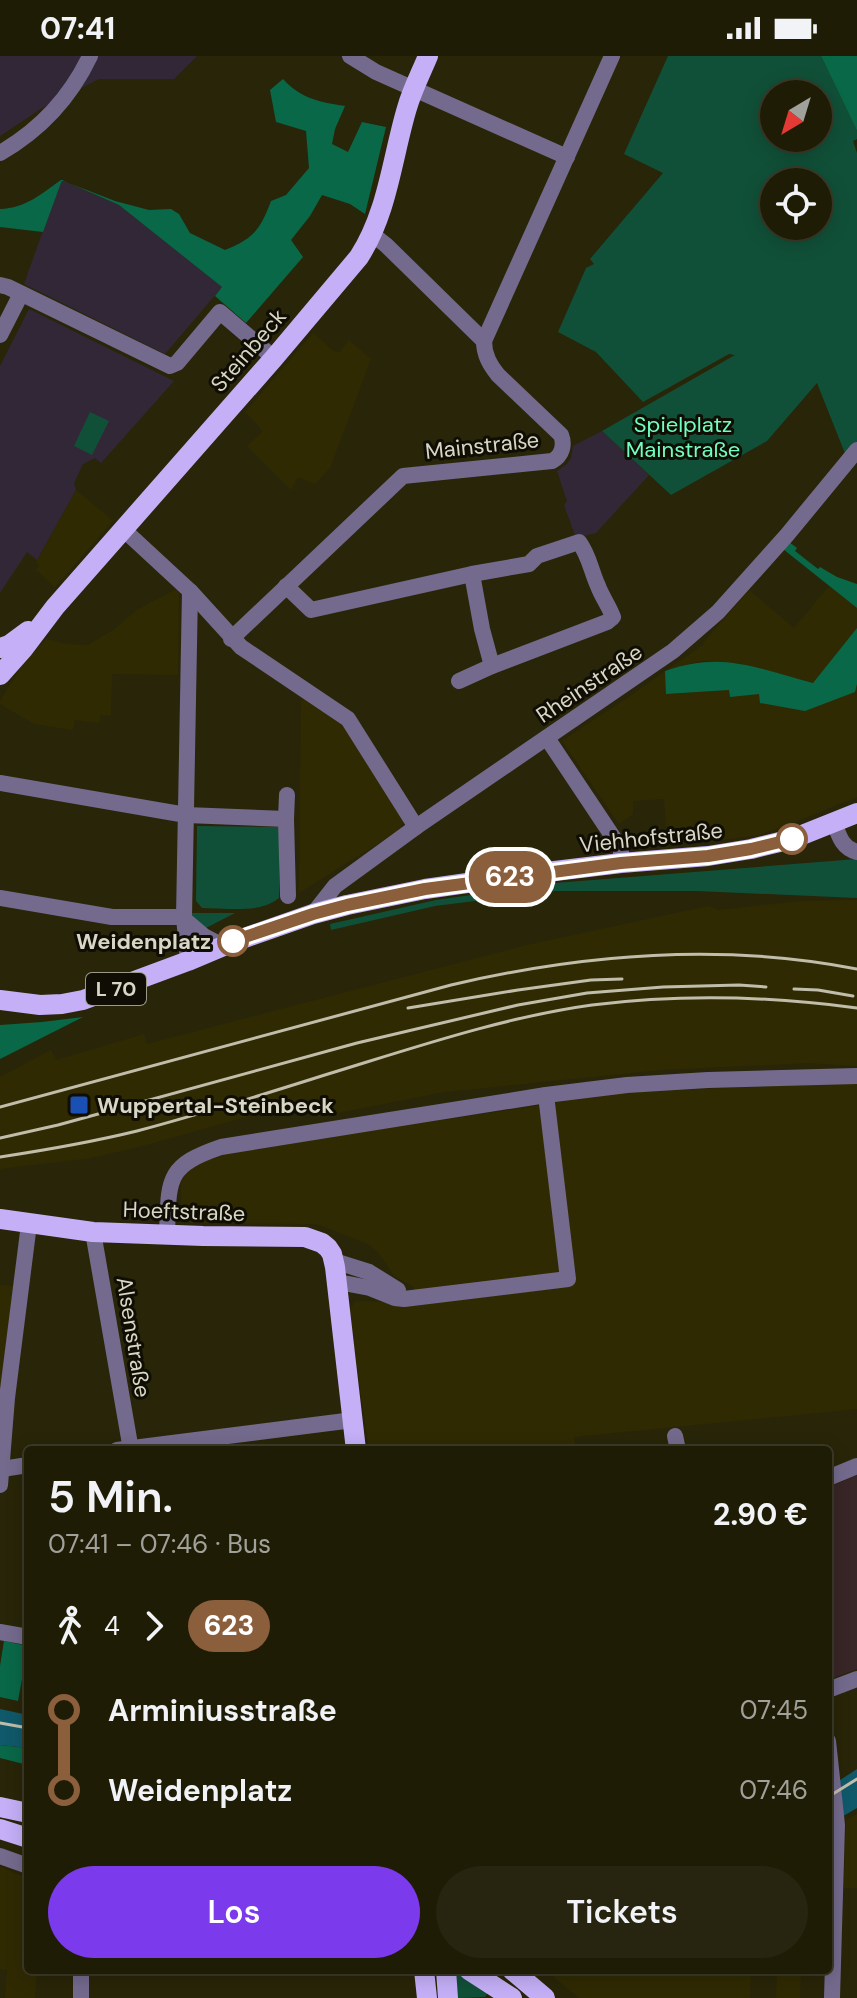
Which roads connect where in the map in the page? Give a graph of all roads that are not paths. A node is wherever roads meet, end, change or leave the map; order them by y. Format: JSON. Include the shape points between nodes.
{"nodes":[{"id":1,"x":90,"y":56,"type":"edge"},
{"id":2,"x":350,"y":56,"type":"edge"},
{"id":3,"x":428,"y":56,"type":"edge"},
{"id":4,"x":605,"y":58,"type":"edge"},
{"id":5,"x":414,"y":88,"type":"junction"},
{"id":6,"x":0,"y":153,"type":"edge"},
{"id":7,"x":567,"y":157,"type":"junction"},
{"id":8,"x":372,"y":234,"type":"junction"},
{"id":9,"x":0,"y":285,"type":"edge"},
{"id":10,"x":21,"y":294,"type":"junction"},
{"id":11,"x":0,"y":335,"type":"edge"},
{"id":12,"x":484,"y":341,"type":"junction"},
{"id":13,"x":274,"y":358,"type":"junction"},
{"id":14,"x":857,"y":450,"type":"edge"},
{"id":15,"x":123,"y":529,"type":"junction"},
{"id":16,"x":472,"y":574,"type":"junction"},
{"id":17,"x":286,"y":586,"type":"junction"},
{"id":18,"x":190,"y":591,"type":"junction"},
{"id":19,"x":55,"y":607,"type":"junction"},
{"id":20,"x":0,"y":634,"type":"edge"},
{"id":21,"x":231,"y":639,"type":"junction"},
{"id":22,"x":0,"y":648,"type":"edge"},
{"id":23,"x":24,"y":648,"type":"junction"},
{"id":24,"x":0,"y":662,"type":"edge"},
{"id":25,"x":492,"y":666,"type":"junction"},
{"id":26,"x":0,"y":675,"type":"edge"},
{"id":27,"x":459,"y":681,"type":"dead end"},
{"id":28,"x":547,"y":738,"type":"junction"},
{"id":29,"x":0,"y":783,"type":"edge"},
{"id":30,"x":287,"y":795,"type":"dead end"},
{"id":31,"x":857,"y":813,"type":"edge"},
{"id":32,"x":186,"y":815,"type":"junction"},
{"id":33,"x":286,"y":819,"type":"junction"},
{"id":34,"x":834,"y":822,"type":"junction"},
{"id":35,"x":416,"y":827,"type":"junction"},
{"id":36,"x":857,"y":852,"type":"edge"},
{"id":37,"x":621,"y":863,"type":"junction"},
{"id":38,"x":288,"y":896,"type":"dead end"},
{"id":39,"x":0,"y":898,"type":"edge"},
{"id":40,"x":313,"y":914,"type":"junction"},
{"id":41,"x":184,"y":918,"type":"junction"},
{"id":42,"x":223,"y":946,"type":"junction"},
{"id":43,"x":188,"y":961,"type":"junction"},
{"id":44,"x":6,"y":1006,"type":"edge"},
{"id":45,"x":857,"y":1076,"type":"edge"},
{"id":46,"x":546,"y":1095,"type":"junction"},
{"id":47,"x":0,"y":1219,"type":"edge"},
{"id":48,"x":29,"y":1224,"type":"junction"},
{"id":49,"x":93,"y":1232,"type":"junction"},
{"id":50,"x":167,"y":1234,"type":"junction"},
{"id":51,"x":334,"y":1261,"type":"junction"},
{"id":52,"x":338,"y":1282,"type":"junction"},
{"id":53,"x":418,"y":1297,"type":"junction"},
{"id":54,"x":353,"y":1420,"type":"junction"},
{"id":55,"x":126,"y":1446,"type":"edge"},
{"id":56,"x":149,"y":1446,"type":"edge"},
{"id":57,"x":356,"y":1446,"type":"edge"},
{"id":58,"x":857,"y":1466,"type":"edge"},
{"id":59,"x":24,"y":1467,"type":"edge"},
{"id":60,"x":832,"y":1476,"type":"edge"},
{"id":61,"x":1,"y":1477,"type":"edge"},
{"id":62,"x":0,"y":1632,"type":"edge"},
{"id":63,"x":24,"y":1636,"type":"edge"},
{"id":64,"x":857,"y":1679,"type":"edge"},
{"id":65,"x":832,"y":1688,"type":"edge"},
{"id":66,"x":832,"y":1768,"type":"edge"},
{"id":67,"x":0,"y":1807,"type":"edge"},
{"id":68,"x":24,"y":1812,"type":"edge"},
{"id":69,"x":0,"y":1829,"type":"edge"},
{"id":70,"x":24,"y":1837,"type":"edge"},
{"id":71,"x":0,"y":1856,"type":"edge"},
{"id":72,"x":24,"y":1865,"type":"edge"},
{"id":73,"x":81,"y":1974,"type":"edge"},
{"id":74,"x":424,"y":1974,"type":"edge"},
{"id":75,"x":446,"y":1974,"type":"edge"},
{"id":76,"x":480,"y":1974,"type":"edge"},
{"id":77,"x":506,"y":1983,"type":"edge"},
{"id":78,"x":81,"y":1998,"type":"edge"},
{"id":79,"x":428,"y":1998,"type":"edge"},
{"id":80,"x":446,"y":1998,"type":"edge"},
{"id":81,"x":545,"y":1998,"type":"edge"},
{"id":82,"x":832,"y":1998,"type":"edge"}],
"edges":[{"from":1,"to":6,"type":"street","via":[[48,118]]},
{"from":2,"to":5,"type":"street"},
{"from":3,"to":5,"type":"main road","name":"Steinbeck"},
{"from":4,"to":7,"type":"street"},
{"from":5,"to":7,"type":"street"},
{"from":5,"to":8,"type":"main road","name":"Steinbeck"},
{"from":7,"to":12,"type":"street"},
{"from":8,"to":12,"type":"street"},
{"from":8,"to":13,"type":"main road","name":"Steinbeck","via":[[359,257]]},
{"from":9,"to":10,"type":"street"},
{"from":10,"to":11,"type":"street"},
{"from":10,"to":13,"type":"street","via":[[170,366],[220,312]]},
{"from":12,"to":17,"type":"street","name":"Mainstraße","via":[[498,375],[561,435],[560,454],[552,461],[403,476]]},
{"from":13,"to":15,"type":"main road","name":"Steinbeck"},
{"from":14,"to":28,"type":"street","name":"Rheinstraße","via":[[703,627]]},
{"from":15,"to":18,"type":"street"},
{"from":15,"to":19,"type":"main road","name":"Steinbeck"},
{"from":16,"to":17,"type":"street","via":[[311,610]]},
{"from":16,"to":25,"type":"street"},
{"from":16,"to":25,"type":"street","via":[[529,564],[537,556],[579,542],[613,617]]},
{"from":17,"to":21,"type":"street","name":"Mainstraße"},
{"from":18,"to":21,"type":"street"},
{"from":18,"to":32,"type":"street"},
{"from":19,"to":20,"type":"main road"},
{"from":19,"to":22,"type":"main road","via":[[23,636]]},
{"from":19,"to":23,"type":"main road"},
{"from":21,"to":35,"type":"street","via":[[348,719]]},
{"from":23,"to":24,"type":"main road"},
{"from":23,"to":26,"type":"main road"},
{"from":25,"to":27,"type":"street"},
{"from":28,"to":35,"type":"street","name":"Rheinstraße"},
{"from":28,"to":37,"type":"street","via":[[621,849]]},
{"from":29,"to":32,"type":"street"},
{"from":30,"to":33,"type":"street"},
{"from":31,"to":34,"type":"main road","number":"L 70"},
{"from":32,"to":33,"type":"street"},
{"from":32,"to":41,"type":"street"},
{"from":33,"to":38,"type":"street"},
{"from":34,"to":36,"type":"street","via":[[843,844]]},
{"from":34,"to":37,"type":"main road","name":"Viehhofstraße","number":"L 70","via":[[751,849]]},
{"from":35,"to":40,"type":"street","name":"Rheinstraße","via":[[335,886]]},
{"from":37,"to":40,"type":"main road","name":"Viehhofstraße","number":"L 70","via":[[425,889]]},
{"from":39,"to":41,"type":"street","via":[[112,917]]},
{"from":40,"to":42,"type":"main road","name":"Viehhofstraße","number":"L 70"},
{"from":41,"to":42,"type":"street"},
{"from":41,"to":43,"type":"street"},
{"from":42,"to":43,"type":"main road","name":"Viehhofstraße","number":"L 70"},
{"from":43,"to":44,"type":"main road","name":"Viehhofstraße","number":"L 70","via":[[83,1000]]},
{"from":45,"to":46,"type":"street","via":[[674,1081]]},
{"from":46,"to":50,"type":"street","via":[[199,1154],[185,1163],[171,1184]]},
{"from":46,"to":53,"type":"street","via":[[568,1279]]},
{"from":47,"to":48,"type":"main road","name":"Hoeftstraße"},
{"from":48,"to":49,"type":"main road","name":"Hoeftstraße"},
{"from":48,"to":61,"type":"street"},
{"from":49,"to":50,"type":"main road","name":"Hoeftstraße"},
{"from":49,"to":55,"type":"street","name":"Alsenstraße"},
{"from":50,"to":51,"type":"main road","name":"Hoeftstraße","via":[[310,1238],[328,1248]]},
{"from":51,"to":52,"type":"main road"},
{"from":51,"to":53,"type":"street"},
{"from":52,"to":53,"type":"street","via":[[395,1298]]},
{"from":52,"to":54,"type":"main road"},
{"from":54,"to":56,"type":"street"},
{"from":54,"to":57,"type":"main road"},
{"from":58,"to":60,"type":"street"},
{"from":59,"to":61,"type":"street"},
{"from":62,"to":63,"type":"street"},
{"from":64,"to":65,"type":"street"},
{"from":66,"to":82,"type":"street","via":[[837,1825]]},
{"from":67,"to":68,"type":"main road"},
{"from":69,"to":70,"type":"main road"},
{"from":71,"to":72,"type":"street"},
{"from":73,"to":78,"type":"street"},
{"from":74,"to":79,"type":"main road"},
{"from":75,"to":80,"type":"main road"},
{"from":76,"to":77,"type":"main road"},
{"from":77,"to":81,"type":"main road"},
{"from":79,"to":80,"type":"main road","via":[[434,1992]]}]}
